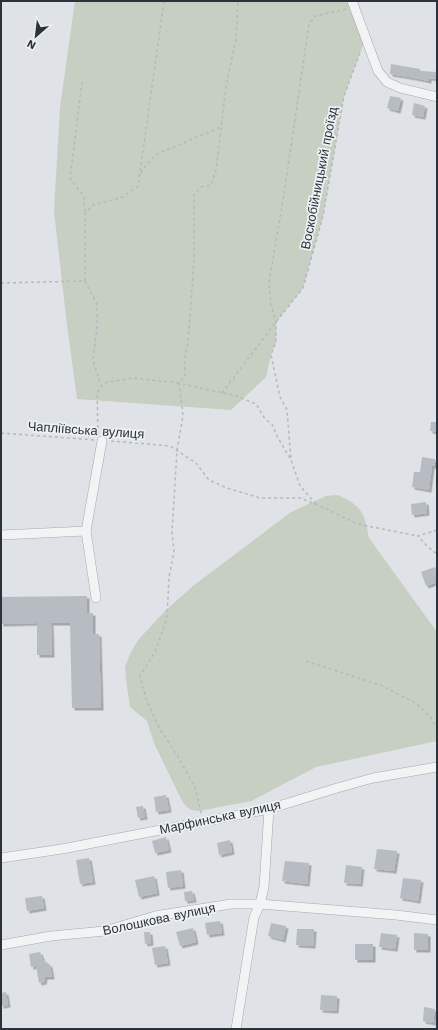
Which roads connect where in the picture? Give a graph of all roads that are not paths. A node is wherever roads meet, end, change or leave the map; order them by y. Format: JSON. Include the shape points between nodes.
{"nodes":[{"id":1,"x":353,"y":4,"type":"edge"},
{"id":2,"x":437,"y":97,"type":"edge"},
{"id":3,"x":100,"y":440,"type":"road end"},
{"id":4,"x":86,"y":531,"type":"junction"},
{"id":5,"x":1,"y":535,"type":"edge"},
{"id":6,"x":96,"y":598,"type":"dead end"},
{"id":7,"x":437,"y":767,"type":"edge"},
{"id":8,"x":269,"y":809,"type":"junction"},
{"id":9,"x":1,"y":858,"type":"edge"},
{"id":10,"x":260,"y":904,"type":"junction"},
{"id":11,"x":437,"y":920,"type":"edge"},
{"id":12,"x":1,"y":945,"type":"edge"},
{"id":13,"x":236,"y":1029,"type":"edge"}],
"edges":[{"from":1,"to":2,"type":"street","via":[[378,71],[387,82],[400,88]]},
{"from":3,"to":4,"type":"street"},
{"from":4,"to":5,"type":"street"},
{"from":4,"to":6,"type":"street"},
{"from":7,"to":8,"type":"street","name":"Марфинська вулиця","via":[[373,778]]},
{"from":8,"to":9,"type":"street","name":"Марфинська вулиця","via":[[62,849]]},
{"from":8,"to":10,"type":"street","via":[[264,887]]},
{"from":10,"to":11,"type":"street","name":"Волошкова вулиця"},
{"from":10,"to":12,"type":"street","name":"Волошкова вулиця","via":[[231,904],[156,916],[105,931],[51,936]]},
{"from":10,"to":13,"type":"street","via":[[254,917]]}]}
